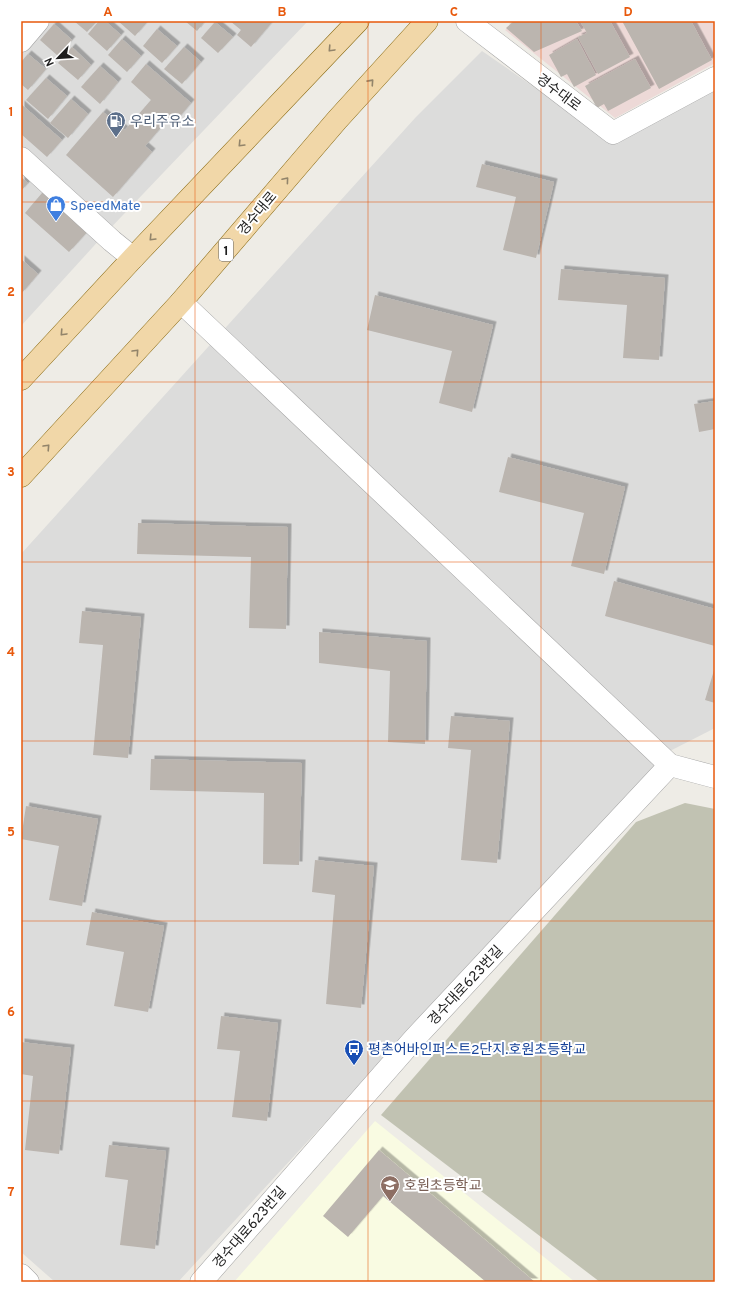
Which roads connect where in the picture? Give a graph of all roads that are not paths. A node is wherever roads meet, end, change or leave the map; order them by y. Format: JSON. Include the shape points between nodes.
{"nodes":[{"id":1,"x":38,"y":21,"type":"edge"},
{"id":2,"x":358,"y":21,"type":"edge"},
{"id":3,"x":427,"y":21,"type":"edge"},
{"id":4,"x":467,"y":21,"type":"edge"},
{"id":5,"x":21,"y":41,"type":"edge"},
{"id":6,"x":715,"y":78,"type":"edge"},
{"id":7,"x":21,"y":158,"type":"edge"},
{"id":8,"x":133,"y":258,"type":"junction"},
{"id":9,"x":181,"y":302,"type":"junction"},
{"id":10,"x":21,"y":379,"type":"edge"},
{"id":11,"x":21,"y":476,"type":"edge"},
{"id":12,"x":670,"y":765,"type":"junction"},
{"id":13,"x":715,"y":777,"type":"edge"},
{"id":14,"x":21,"y":1276,"type":"edge"},
{"id":15,"x":28,"y":1282,"type":"edge"},
{"id":16,"x":201,"y":1282,"type":"edge"}],
"edges":[{"from":1,"to":5,"type":"street"},
{"from":2,"to":8,"type":"main road","one_way":true},
{"from":9,"to":3,"type":"main road","name":"경수대로","number":"1","one_way":true,"via":[[337,120]]},
{"from":4,"to":6,"type":"street","name":"경수대로","via":[[613,133]]},
{"from":7,"to":8,"type":"street"},
{"from":8,"to":10,"type":"main road","one_way":true},
{"from":11,"to":9,"type":"main road","name":"경수대로","number":"1","one_way":true},
{"from":9,"to":12,"type":"street"},
{"from":12,"to":13,"type":"street"},
{"from":12,"to":16,"type":"street","name":"경수대로623번길","via":[[414,1039]]},
{"from":14,"to":15,"type":"street"}]}
